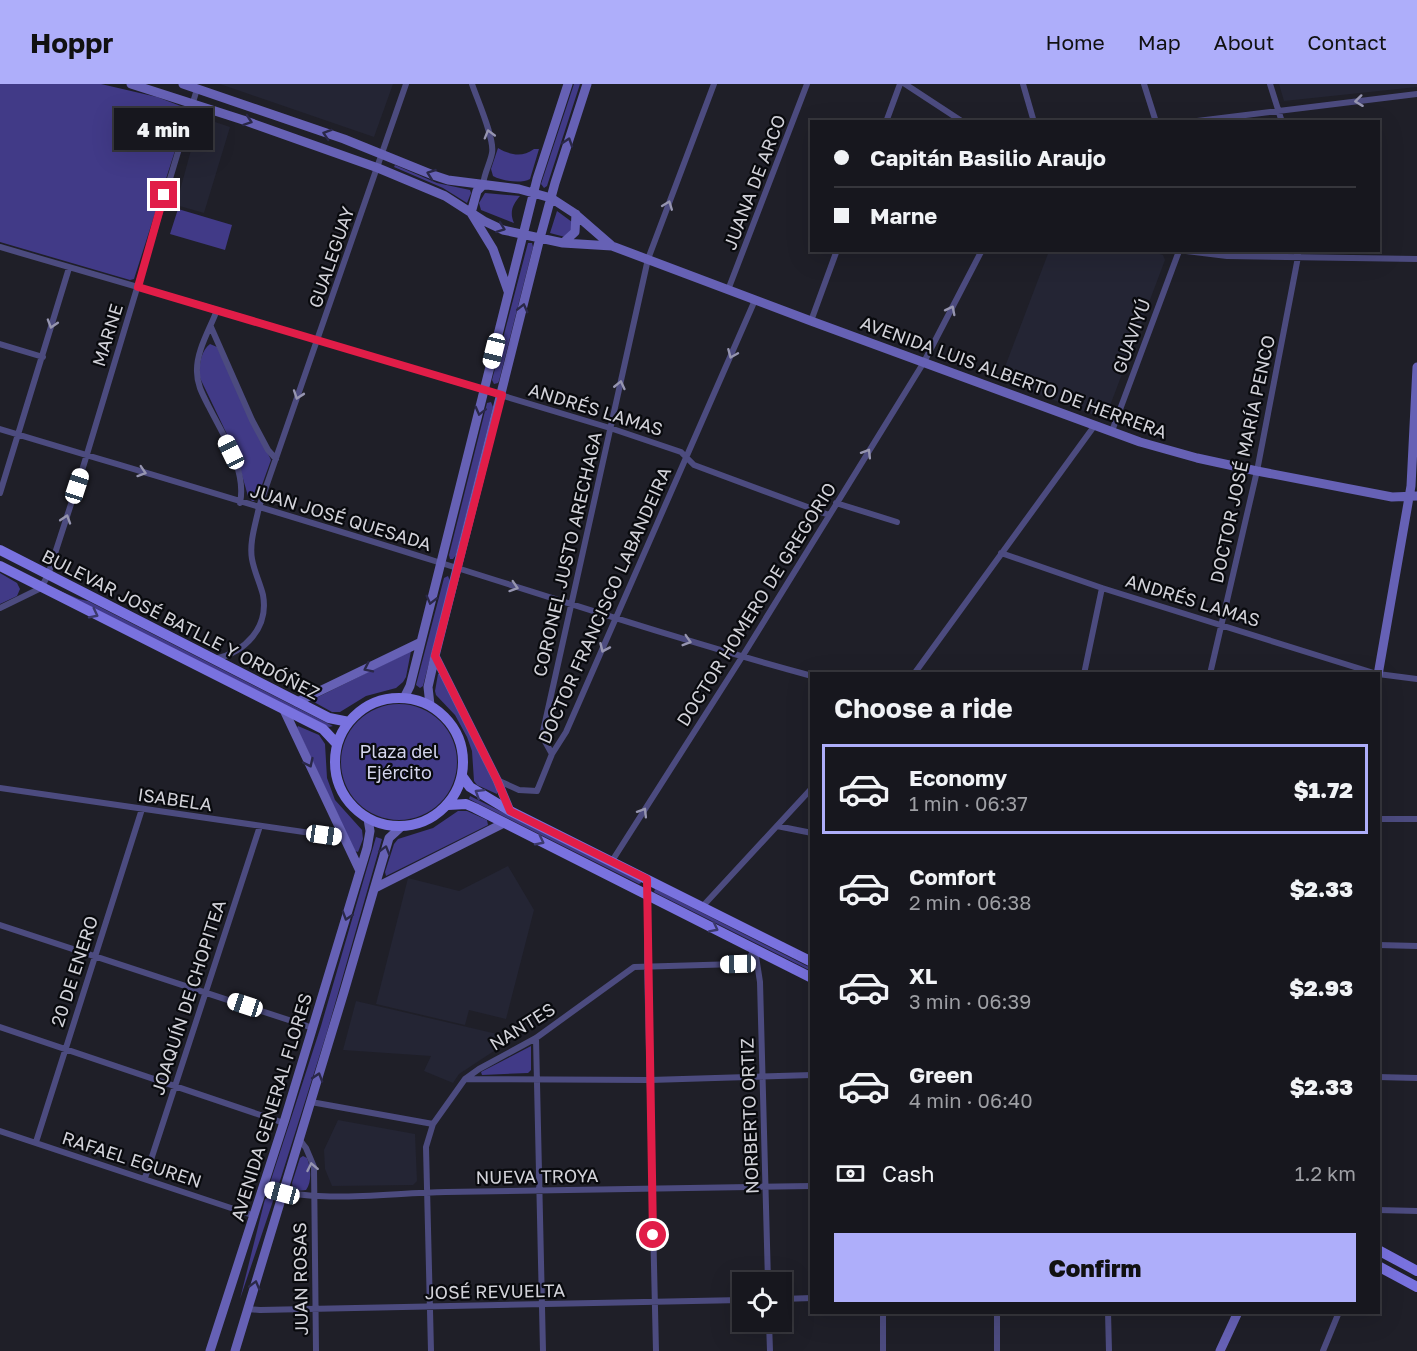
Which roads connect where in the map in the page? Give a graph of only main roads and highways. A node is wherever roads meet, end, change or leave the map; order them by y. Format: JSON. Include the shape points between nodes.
{"nodes":[{"id":1,"x":131,"y":84,"type":"edge"},
{"id":2,"x":183,"y":84,"type":"edge"},
{"id":3,"x":568,"y":84,"type":"edge"},
{"id":4,"x":587,"y":84,"type":"edge"},
{"id":5,"x":483,"y":185,"type":"junction"},
{"id":6,"x":533,"y":193,"type":"junction"},
{"id":7,"x":551,"y":198,"type":"junction"},
{"id":8,"x":471,"y":213,"type":"junction"},
{"id":9,"x":576,"y":214,"type":"junction"},
{"id":10,"x":523,"y":234,"type":"junction"},
{"id":11,"x":540,"y":238,"type":"junction"},
{"id":12,"x":563,"y":243,"type":"junction"},
{"id":13,"x":612,"y":246,"type":"junction"},
{"id":14,"x":508,"y":293,"type":"junction"},
{"id":15,"x":1417,"y":367,"type":"edge"},
{"id":16,"x":1413,"y":497,"type":"edge"},
{"id":17,"x":0,"y":550,"type":"edge"},
{"id":18,"x":0,"y":566,"type":"edge"},
{"id":19,"x":421,"y":642,"type":"junction"},
{"id":20,"x":435,"y":656,"type":"junction"},
{"id":21,"x":1378,"y":672,"type":"edge"},
{"id":22,"x":404,"y":698,"type":"junction"},
{"id":23,"x":297,"y":702,"type":"junction"},
{"id":24,"x":430,"y":705,"type":"junction"},
{"id":25,"x":284,"y":710,"type":"junction"},
{"id":26,"x":349,"y":722,"type":"junction"},
{"id":27,"x":337,"y":744,"type":"junction"},
{"id":28,"x":462,"y":776,"type":"junction"},
{"id":29,"x":448,"y":805,"type":"junction"},
{"id":30,"x":510,"y":811,"type":"junction"},
{"id":31,"x":368,"y":819,"type":"junction"},
{"id":32,"x":504,"y":823,"type":"junction"},
{"id":33,"x":401,"y":827,"type":"junction"},
{"id":34,"x":360,"y":871,"type":"junction"},
{"id":35,"x":375,"y":888,"type":"junction"},
{"id":36,"x":810,"y":961,"type":"edge"},
{"id":37,"x":810,"y":977,"type":"edge"},
{"id":38,"x":1380,"y":1251,"type":"edge"},
{"id":39,"x":1380,"y":1267,"type":"edge"},
{"id":40,"x":1417,"y":1271,"type":"edge"},
{"id":41,"x":1417,"y":1287,"type":"edge"},
{"id":42,"x":1237,"y":1314,"type":"edge"},
{"id":43,"x":212,"y":1348,"type":"edge"},
{"id":44,"x":235,"y":1351,"type":"edge"},
{"id":45,"x":1220,"y":1351,"type":"edge"}],
"edges":[{"from":1,"to":8,"type":"main road","name":"AVENIDA LUIS ALBERTO DE HERRERA","one_way":true,"via":[[378,168],[445,196]]},
{"from":5,"to":2,"type":"main road","name":"AVENIDA LUIS ALBERTO DE HERRERA","one_way":true,"via":[[440,177]]},
{"from":3,"to":6,"type":"main road"},
{"from":7,"to":4,"type":"main road","one_way":true},
{"from":5,"to":6,"type":"main road","name":"AVENIDA LUIS ALBERTO DE HERRERA"},
{"from":5,"to":8,"type":"main road","via":[[477,191]]},
{"from":6,"to":7,"type":"main road","name":"AVENIDA LUIS ALBERTO DE HERRERA"},
{"from":6,"to":10,"type":"main road"},
{"from":7,"to":9,"type":"main road","name":"AVENIDA LUIS ALBERTO DE HERRERA"},
{"from":7,"to":11,"type":"main road"},
{"from":8,"to":10,"type":"main road","name":"AVENIDA LUIS ALBERTO DE HERRERA","one_way":true,"via":[[503,230]]},
{"from":8,"to":14,"type":"main road","name":"AVENIDA LUIS ALBERTO DE HERRERA","via":[[493,249]]},
{"from":9,"to":12,"type":"main road","via":[[575,232]]},
{"from":9,"to":13,"type":"main road","name":"AVENIDA LUIS ALBERTO DE HERRERA"},
{"from":10,"to":11,"type":"main road","name":"AVENIDA LUIS ALBERTO DE HERRERA"},
{"from":10,"to":14,"type":"main road"},
{"from":11,"to":12,"type":"main road","name":"AVENIDA LUIS ALBERTO DE HERRERA"},
{"from":20,"to":11,"type":"main road","one_way":true},
{"from":12,"to":13,"type":"main road","name":"AVENIDA LUIS ALBERTO DE HERRERA"},
{"from":13,"to":16,"type":"main road","name":"AVENIDA LUIS ALBERTO DE HERRERA","via":[[1168,451],[1392,497]]},
{"from":14,"to":19,"type":"main road","one_way":true},
{"from":15,"to":16,"type":"main road"},
{"from":16,"to":21,"type":"main road"},
{"from":17,"to":23,"type":"main road","name":"BULEVAR JOSÉ BATLLE Y ORDÓÑEZ"},
{"from":18,"to":25,"type":"main road","name":"BULEVAR JOSÉ BATLLE Y ORDÓÑEZ","one_way":true},
{"from":19,"to":22,"type":"main road"},
{"from":19,"to":23,"type":"main road","one_way":true},
{"from":20,"to":24,"type":"main road","via":[[428,687]]},
{"from":20,"to":30,"type":"main road"},
{"from":22,"to":24,"type":"main road"},
{"from":22,"to":26,"type":"main road","via":[[369,705]]},
{"from":23,"to":26,"type":"main road","name":"BULEVAR JOSÉ BATLLE Y ORDÓÑEZ","via":[[329,718]]},
{"from":24,"to":28,"type":"main road","via":[[456,731],[464,757]]},
{"from":25,"to":27,"type":"main road","name":"BULEVAR JOSÉ BATLLE Y ORDÓÑEZ","via":[[323,729]]},
{"from":25,"to":34,"type":"main road","name":"BULEVAR JOSÉ BATLLE Y ORDÓÑEZ","one_way":true},
{"from":26,"to":27,"type":"main road"},
{"from":27,"to":31,"type":"main road","via":[[334,763],[341,791],[352,807]]},
{"from":28,"to":29,"type":"main road"},
{"from":30,"to":28,"type":"main road","one_way":true,"via":[[470,787]]},
{"from":29,"to":32,"type":"main road","via":[[466,804]]},
{"from":29,"to":33,"type":"main road","via":[[427,821]]},
{"from":30,"to":36,"type":"main road"},
{"from":31,"to":33,"type":"main road"},
{"from":31,"to":34,"type":"main road","name":"AVENIDA GENERAL FLORES","via":[[370,831]]},
{"from":32,"to":35,"type":"main road"},
{"from":32,"to":37,"type":"main road","one_way":true},
{"from":35,"to":33,"type":"main road","name":"AVENIDA GENERAL FLORES","one_way":true,"via":[[389,838]]},
{"from":34,"to":43,"type":"main road","name":"AVENIDA GENERAL FLORES","one_way":true},
{"from":44,"to":35,"type":"main road","name":"AVENIDA GENERAL FLORES","one_way":true},
{"from":38,"to":40,"type":"main road"},
{"from":39,"to":41,"type":"main road"},
{"from":42,"to":45,"type":"main road"}]}
